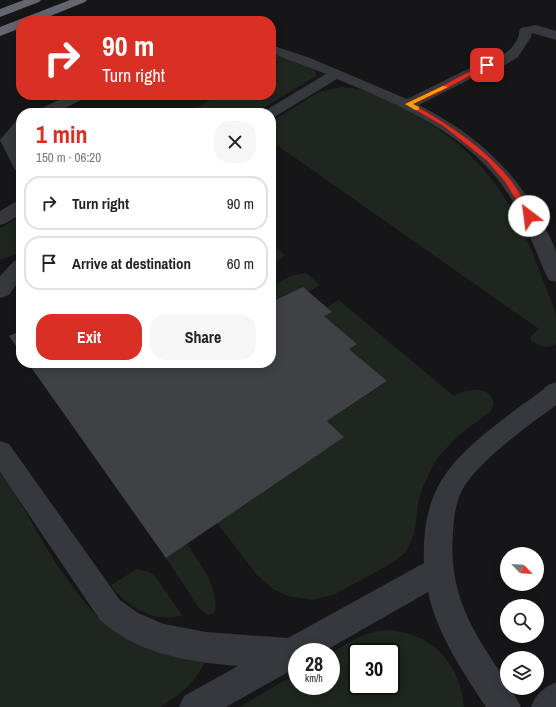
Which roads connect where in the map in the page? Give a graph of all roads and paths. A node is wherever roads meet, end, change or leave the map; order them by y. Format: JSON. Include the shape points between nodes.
{"nodes":[{"id":1,"x":35,"y":0,"type":"edge"},
{"id":2,"x":81,"y":0,"type":"edge"},
{"id":3,"x":0,"y":13,"type":"edge"},
{"id":4,"x":40,"y":16,"type":"edge"},
{"id":5,"x":556,"y":21,"type":"edge"},
{"id":6,"x":556,"y":24,"type":"edge"},
{"id":7,"x":16,"y":25,"type":"edge"},
{"id":8,"x":0,"y":32,"type":"edge"},
{"id":9,"x":556,"y":36,"type":"edge"},
{"id":10,"x":276,"y":51,"type":"edge"},
{"id":11,"x":336,"y":74,"type":"junction"},
{"id":12,"x":70,"y":100,"type":"edge"},
{"id":13,"x":408,"y":104,"type":"junction"},
{"id":14,"x":53,"y":108,"type":"edge"},
{"id":15,"x":276,"y":111,"type":"edge"},
{"id":16,"x":16,"y":130,"type":"edge"},
{"id":17,"x":16,"y":158,"type":"edge"},
{"id":18,"x":16,"y":209,"type":"edge"},
{"id":19,"x":0,"y":219,"type":"edge"},
{"id":20,"x":16,"y":268,"type":"edge"},
{"id":21,"x":16,"y":271,"type":"edge"},
{"id":22,"x":0,"y":274,"type":"edge"},
{"id":23,"x":556,"y":275,"type":"edge"},
{"id":24,"x":0,"y":291,"type":"edge"},
{"id":25,"x":556,"y":391,"type":"edge"},
{"id":26,"x":0,"y":450,"type":"edge"},
{"id":27,"x":438,"y":571,"type":"junction"},
{"id":28,"x":310,"y":643,"type":"edge"},
{"id":29,"x":288,"y":654,"type":"edge"},
{"id":30,"x":288,"y":655,"type":"edge"},
{"id":31,"x":556,"y":698,"type":"edge"},
{"id":32,"x":195,"y":707,"type":"edge"},
{"id":33,"x":505,"y":707,"type":"edge"},
{"id":34,"x":547,"y":707,"type":"edge"}],
"edges":[{"from":1,"to":3,"type":"highway"},
{"from":2,"to":4,"type":"highway"},
{"from":5,"to":6,"type":"street","via":[[553,24]]},
{"from":7,"to":8,"type":"highway"},
{"from":9,"to":13,"type":"street","via":[[534,28],[528,29],[513,54]]},
{"from":10,"to":11,"type":"street"},
{"from":11,"to":13,"type":"street"},
{"from":11,"to":15,"type":"street"},
{"from":12,"to":14,"type":"street"},
{"from":13,"to":23,"type":"street","via":[[468,141],[508,181],[536,228]]},
{"from":16,"to":17,"type":"street","via":[[8,140]]},
{"from":18,"to":19,"type":"street"},
{"from":20,"to":22,"type":"street"},
{"from":21,"to":24,"type":"street"},
{"from":25,"to":27,"type":"street","via":[[463,468],[443,504],[436,544]]},
{"from":26,"to":29,"type":"street","via":[[110,610],[126,624],[146,634],[172,642]]},
{"from":27,"to":28,"type":"street"},
{"from":27,"to":33,"type":"street","via":[[448,615],[467,651]]},
{"from":30,"to":32,"type":"street"},
{"from":31,"to":34,"type":"street"}]}
